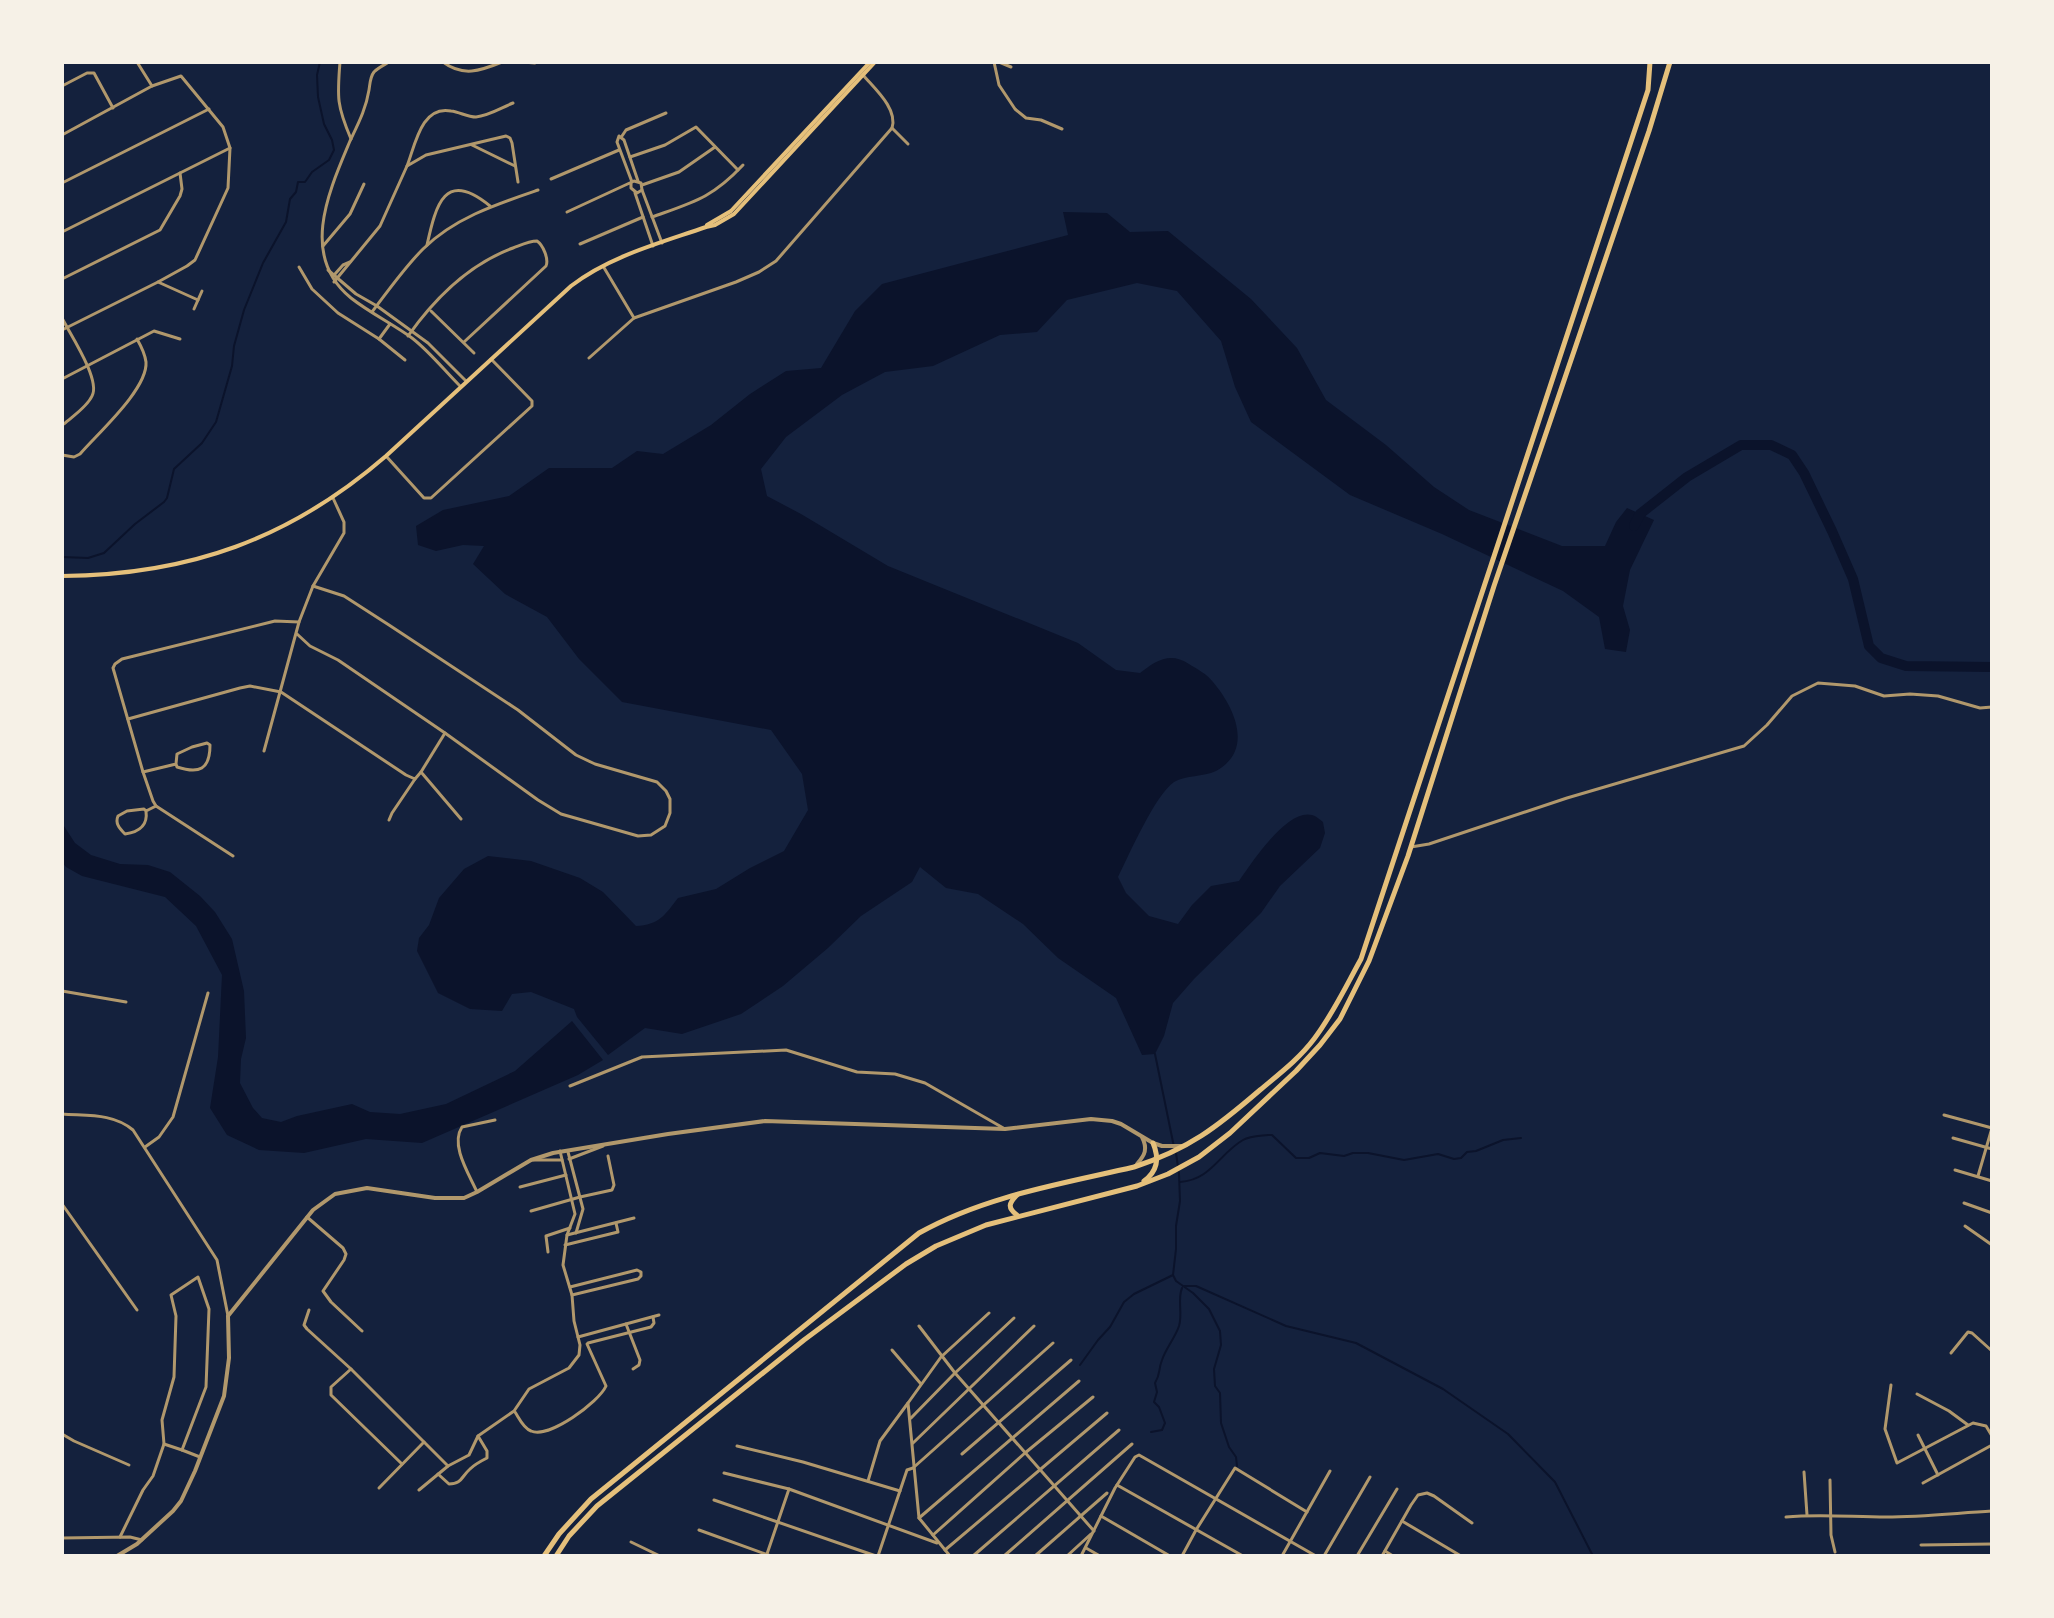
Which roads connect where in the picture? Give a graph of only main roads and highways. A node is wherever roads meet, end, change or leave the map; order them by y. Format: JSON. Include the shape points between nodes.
{"nodes":[{"id":1,"x":1650,"y":62,"type":"edge"},
{"id":2,"x":1670,"y":62,"type":"edge"},
{"id":3,"x":873,"y":63,"type":"edge"},
{"id":4,"x":706,"y":227,"type":"junction"},
{"id":5,"x":62,"y":576,"type":"edge"},
{"id":6,"x":1153,"y":1143,"type":"road end"},
{"id":7,"x":1157,"y":1159,"type":"junction"},
{"id":8,"x":1137,"y":1186,"type":"junction"},
{"id":9,"x":1018,"y":1195,"type":"junction"},
{"id":10,"x":1017,"y":1216,"type":"junction"},
{"id":11,"x":544,"y":1556,"type":"edge"},
{"id":12,"x":556,"y":1556,"type":"edge"}],
"edges":[{"from":1,"to":7,"type":"highway","via":[[1648,90],[1361,959],[1331,1014],[1291,1064],[1220,1124]]},
{"from":2,"to":8,"type":"highway","via":[[1369,961],[1340,1019],[1296,1071],[1199,1157]]},
{"from":3,"to":4,"type":"main road","via":[[731,211]]},
{"from":3,"to":4,"type":"main road","via":[[734,214]]},
{"from":4,"to":5,"type":"main road","via":[[603,265],[571,286],[386,456],[333,498],[278,529],[172,566]]},
{"from":6,"to":7,"type":"highway"},
{"from":7,"to":8,"type":"highway","via":[[1151,1176]]},
{"from":7,"to":9,"type":"highway"},
{"from":8,"to":10,"type":"highway"},
{"from":9,"to":10,"type":"highway","via":[[1009,1207]]},
{"from":9,"to":11,"type":"highway","via":[[964,1211],[906,1242],[591,1499]]},
{"from":10,"to":12,"type":"highway","via":[[970,1231],[906,1264],[597,1506]]}]}
